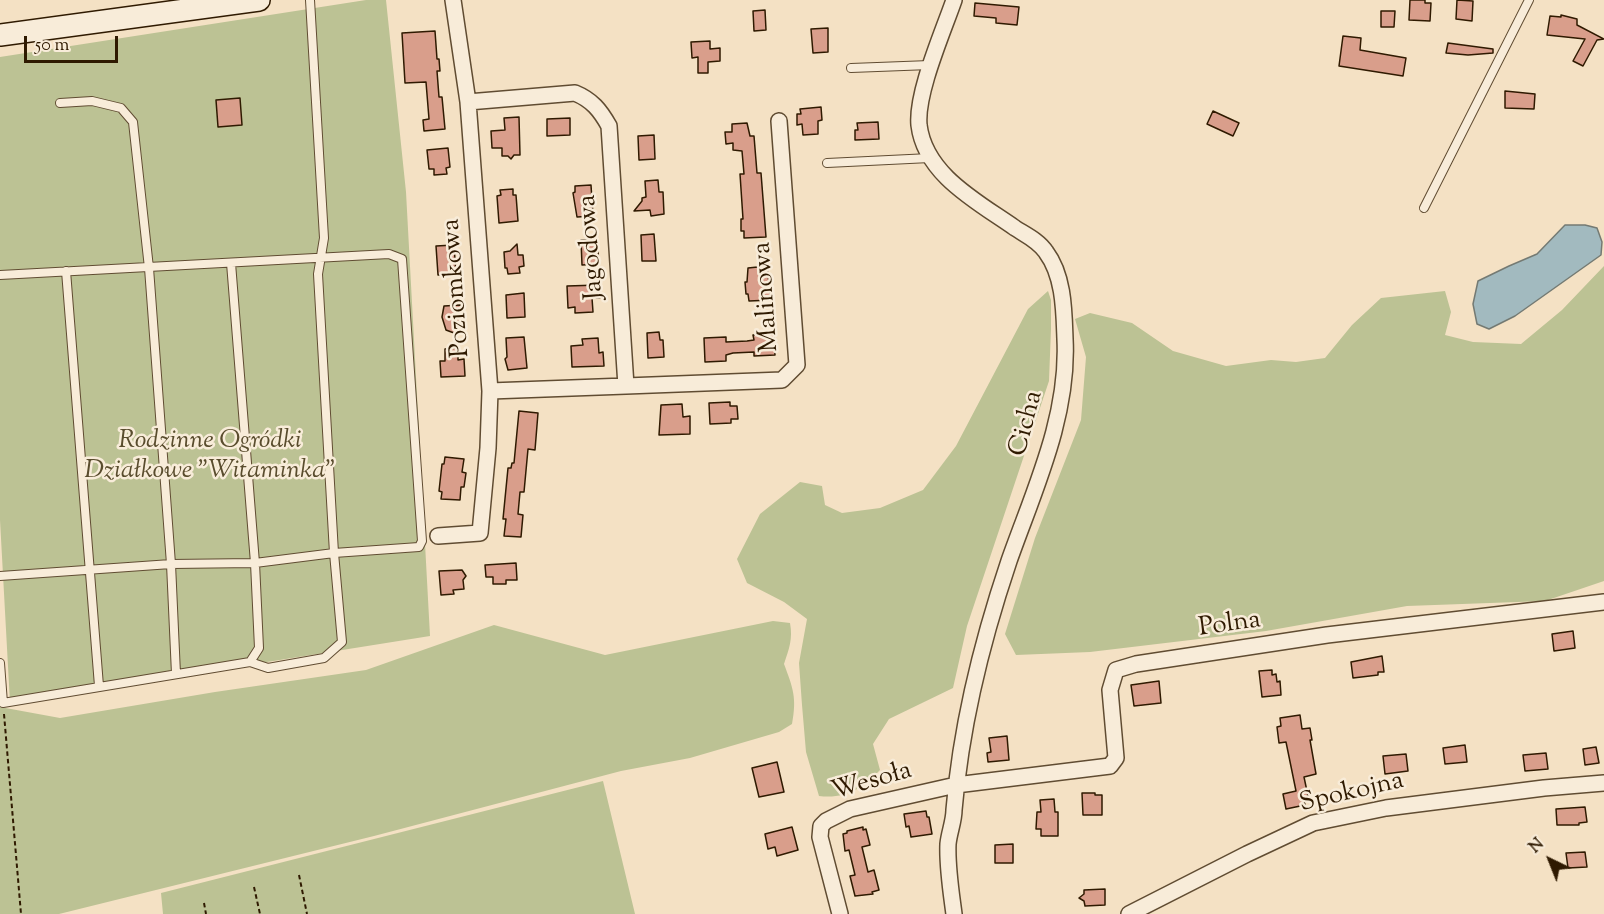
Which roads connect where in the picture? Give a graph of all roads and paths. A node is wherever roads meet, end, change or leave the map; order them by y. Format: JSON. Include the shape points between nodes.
{"nodes":[{"id":1,"x":259,"y":0,"type":"edge"},
{"id":2,"x":310,"y":0,"type":"edge"},
{"id":3,"x":453,"y":0,"type":"edge"},
{"id":4,"x":954,"y":0,"type":"edge"},
{"id":5,"x":1529,"y":0,"type":"edge"},
{"id":6,"x":0,"y":35,"type":"edge"},
{"id":7,"x":932,"y":65,"type":"junction"},
{"id":8,"x":851,"y":68,"type":"dead end"},
{"id":9,"x":468,"y":102,"type":"junction"},
{"id":10,"x":60,"y":103,"type":"dead end"},
{"id":11,"x":779,"y":121,"type":"dead end"},
{"id":12,"x":932,"y":158,"type":"junction"},
{"id":13,"x":826,"y":163,"type":"dead end"},
{"id":14,"x":1424,"y":208,"type":"dead end"},
{"id":15,"x":319,"y":259,"type":"junction"},
{"id":16,"x":231,"y":262,"type":"junction"},
{"id":17,"x":149,"y":268,"type":"junction"},
{"id":18,"x":66,"y":271,"type":"junction"},
{"id":19,"x":0,"y":275,"type":"edge"},
{"id":20,"x":626,"y":386,"type":"junction"},
{"id":21,"x":490,"y":391,"type":"junction"},
{"id":22,"x":438,"y":536,"type":"dead end"},
{"id":23,"x":334,"y":553,"type":"junction"},
{"id":24,"x":255,"y":563,"type":"junction"},
{"id":25,"x":171,"y":564,"type":"junction"},
{"id":26,"x":90,"y":570,"type":"junction"},
{"id":27,"x":0,"y":576,"type":"edge"},
{"id":28,"x":1604,"y":602,"type":"edge"},
{"id":29,"x":250,"y":662,"type":"junction"},
{"id":30,"x":0,"y":663,"type":"edge"},
{"id":31,"x":176,"y":674,"type":"junction"},
{"id":32,"x":99,"y":686,"type":"junction"},
{"id":33,"x":3,"y":702,"type":"junction"},
{"id":34,"x":1604,"y":783,"type":"edge"},
{"id":35,"x":956,"y":785,"type":"junction"},
{"id":36,"x":299,"y":875,"type":"dead end"},
{"id":37,"x":254,"y":887,"type":"dead end"},
{"id":38,"x":204,"y":903,"type":"dead end"},
{"id":39,"x":21,"y":914,"type":"edge"},
{"id":40,"x":206,"y":914,"type":"edge"},
{"id":41,"x":260,"y":914,"type":"edge"},
{"id":42,"x":307,"y":914,"type":"edge"},
{"id":43,"x":840,"y":914,"type":"edge"},
{"id":44,"x":954,"y":914,"type":"edge"},
{"id":45,"x":1129,"y":914,"type":"edge"}],
"edges":[{"from":1,"to":6,"type":"main road"},
{"from":2,"to":15,"type":"lane","via":[[324,238]]},
{"from":3,"to":9,"type":"street","name":"Poziomkowa"},
{"from":4,"to":7,"type":"street","name":"Cicha"},
{"from":5,"to":14,"type":"lane"},
{"from":7,"to":8,"type":"lane"},
{"from":7,"to":12,"type":"street","name":"Cicha","via":[[919,124]]},
{"from":9,"to":20,"type":"street","name":"Jagodowa","via":[[576,93],[588,98],[609,126]]},
{"from":9,"to":21,"type":"street","name":"Poziomkowa"},
{"from":10,"to":17,"type":"lane","via":[[92,101],[121,108],[133,122]]},
{"from":11,"to":20,"type":"street","name":"Malinowa","via":[[797,364],[782,380]]},
{"from":12,"to":13,"type":"lane"},
{"from":12,"to":35,"type":"street","name":"Cicha","via":[[960,189],[1046,252],[1060,285],[1066,343],[1060,411],[990,618]]},
{"from":15,"to":16,"type":"lane"},
{"from":15,"to":23,"type":"lane"},
{"from":15,"to":23,"type":"lane","via":[[389,254],[402,260],[422,541],[419,547]]},
{"from":16,"to":17,"type":"lane"},
{"from":16,"to":24,"type":"lane"},
{"from":17,"to":18,"type":"lane"},
{"from":17,"to":25,"type":"lane"},
{"from":18,"to":19,"type":"lane"},
{"from":18,"to":26,"type":"lane"},
{"from":20,"to":21,"type":"street"},
{"from":21,"to":22,"type":"street","name":"Poziomkowa","via":[[480,532]]},
{"from":23,"to":24,"type":"lane"},
{"from":23,"to":29,"type":"lane","via":[[342,642],[324,658],[268,668]]},
{"from":24,"to":25,"type":"lane"},
{"from":24,"to":29,"type":"lane","via":[[259,648]]},
{"from":25,"to":26,"type":"lane"},
{"from":25,"to":31,"type":"lane"},
{"from":26,"to":27,"type":"lane"},
{"from":26,"to":32,"type":"lane"},
{"from":28,"to":35,"type":"street","name":"Polna","via":[[1327,635],[1126,667],[1116,670],[1110,690],[1116,758],[1110,766]]},
{"from":29,"to":31,"type":"lane"},
{"from":30,"to":33,"type":"lane"},
{"from":31,"to":32,"type":"lane"},
{"from":32,"to":33,"type":"lane"},
{"from":33,"to":39,"type":"path"},
{"from":34,"to":45,"type":"street","name":"Spokojna","via":[[1386,808],[1313,823]]},
{"from":35,"to":43,"type":"street","name":"Wesoła","via":[[850,809],[821,826],[820,837]]},
{"from":35,"to":44,"type":"street","name":"Cicha","via":[[948,857]]},
{"from":36,"to":42,"type":"path"},
{"from":37,"to":41,"type":"path"},
{"from":38,"to":40,"type":"path"}]}
